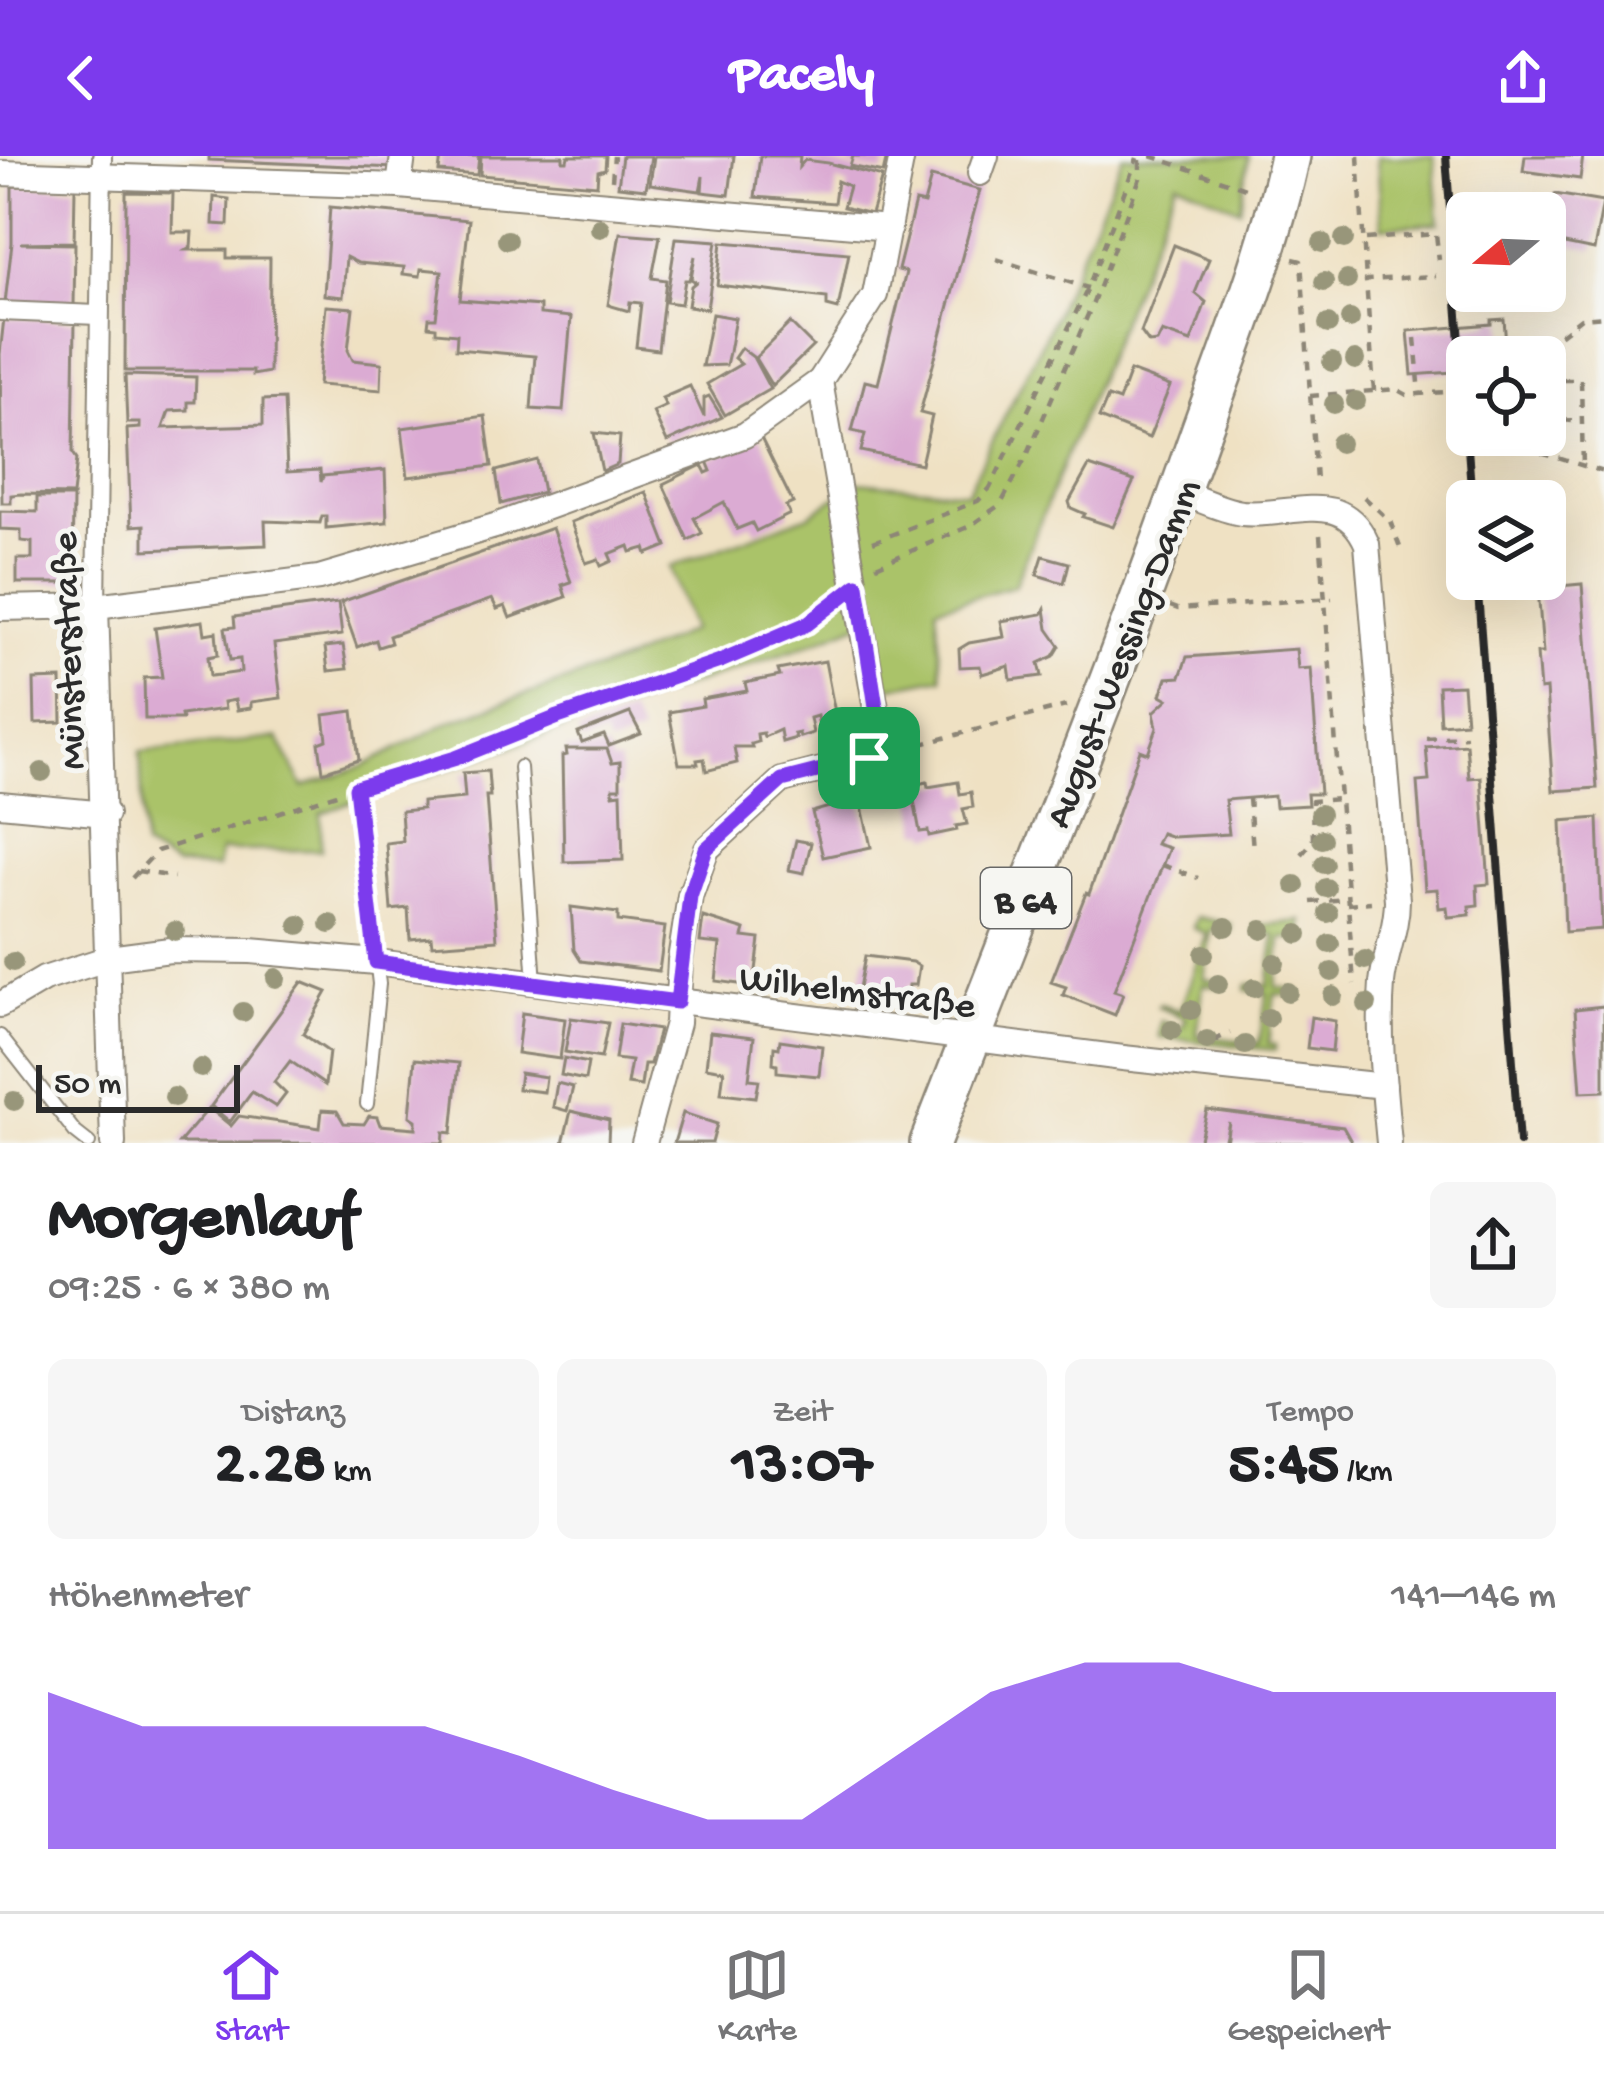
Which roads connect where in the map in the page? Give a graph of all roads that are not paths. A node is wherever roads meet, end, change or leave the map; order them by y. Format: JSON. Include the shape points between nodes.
{"nodes":[{"id":1,"x":403,"y":156,"type":"edge"},
{"id":2,"x":902,"y":156,"type":"edge"},
{"id":3,"x":1290,"y":156,"type":"edge"},
{"id":4,"x":101,"y":165,"type":"edge"},
{"id":5,"x":0,"y":172,"type":"edge"},
{"id":6,"x":399,"y":186,"type":"junction"},
{"id":7,"x":889,"y":228,"type":"junction"},
{"id":8,"x":0,"y":311,"type":"edge"},
{"id":9,"x":98,"y":315,"type":"junction"},
{"id":10,"x":820,"y":381,"type":"junction"},
{"id":11,"x":1180,"y":492,"type":"junction"},
{"id":12,"x":96,"y":606,"type":"junction"},
{"id":13,"x":0,"y":608,"type":"edge"},
{"id":14,"x":520,"y":766,"type":"dead end"},
{"id":15,"x":356,"y":788,"type":"road end"},
{"id":16,"x":0,"y":804,"type":"edge"},
{"id":17,"x":106,"y":814,"type":"junction"},
{"id":18,"x":109,"y":958,"type":"junction"},
{"id":19,"x":376,"y":962,"type":"junction"},
{"id":20,"x":535,"y":984,"type":"junction"},
{"id":21,"x":677,"y":1002,"type":"junction"},
{"id":22,"x":0,"y":1005,"type":"edge"},
{"id":23,"x":0,"y":1036,"type":"edge"},
{"id":24,"x":970,"y":1038,"type":"junction"},
{"id":25,"x":1384,"y":1086,"type":"junction"},
{"id":26,"x":367,"y":1104,"type":"dead end"},
{"id":27,"x":89,"y":1143,"type":"edge"},
{"id":28,"x":113,"y":1143,"type":"edge"},
{"id":29,"x":644,"y":1143,"type":"edge"},
{"id":30,"x":930,"y":1143,"type":"edge"},
{"id":31,"x":1388,"y":1143,"type":"edge"}],
"edges":[{"from":1,"to":6,"type":"street"},
{"from":2,"to":7,"type":"street"},
{"from":3,"to":11,"type":"main road","name":"August-Wessing-Damm","number":"B 64"},
{"from":4,"to":5,"type":"street"},
{"from":4,"to":6,"type":"street"},
{"from":4,"to":9,"type":"street","name":"Münsterstraße"},
{"from":6,"to":7,"type":"street"},
{"from":7,"to":10,"type":"street","via":[[875,295]]},
{"from":8,"to":9,"type":"street"},
{"from":9,"to":12,"type":"street","name":"Münsterstraße"},
{"from":10,"to":12,"type":"street","via":[[745,435],[495,526],[319,578]]},
{"from":10,"to":21,"type":"street","via":[[880,732],[869,758],[782,780],[706,849],[690,896]]},
{"from":11,"to":24,"type":"main road","name":"August-Wessing-Damm","number":"B 64"},
{"from":11,"to":25,"type":"street","via":[[1247,513],[1340,512],[1367,544],[1397,900],[1379,1024]]},
{"from":12,"to":13,"type":"street"},
{"from":12,"to":17,"type":"street","name":"Münsterstraße"},
{"from":14,"to":20,"type":"lane"},
{"from":15,"to":19,"type":"lane"},
{"from":16,"to":17,"type":"street"},
{"from":17,"to":18,"type":"street","name":"Münsterstraße"},
{"from":18,"to":19,"type":"street","name":"Wilhelmstraße","via":[[251,951]]},
{"from":18,"to":22,"type":"street","name":"Wilhelmstraße","via":[[44,979]]},
{"from":18,"to":28,"type":"street","name":"Münsterstraße"},
{"from":19,"to":20,"type":"street","name":"Wilhelmstraße"},
{"from":19,"to":26,"type":"lane"},
{"from":20,"to":21,"type":"street","name":"Wilhelmstraße"},
{"from":21,"to":24,"type":"street","name":"Wilhelmstraße"},
{"from":21,"to":29,"type":"street"},
{"from":23,"to":27,"type":"lane"},
{"from":24,"to":25,"type":"street","name":"Wilhelmstraße"},
{"from":24,"to":30,"type":"main road","name":"August-Wessing-Damm","number":"B 64"},
{"from":25,"to":31,"type":"street"}]}
